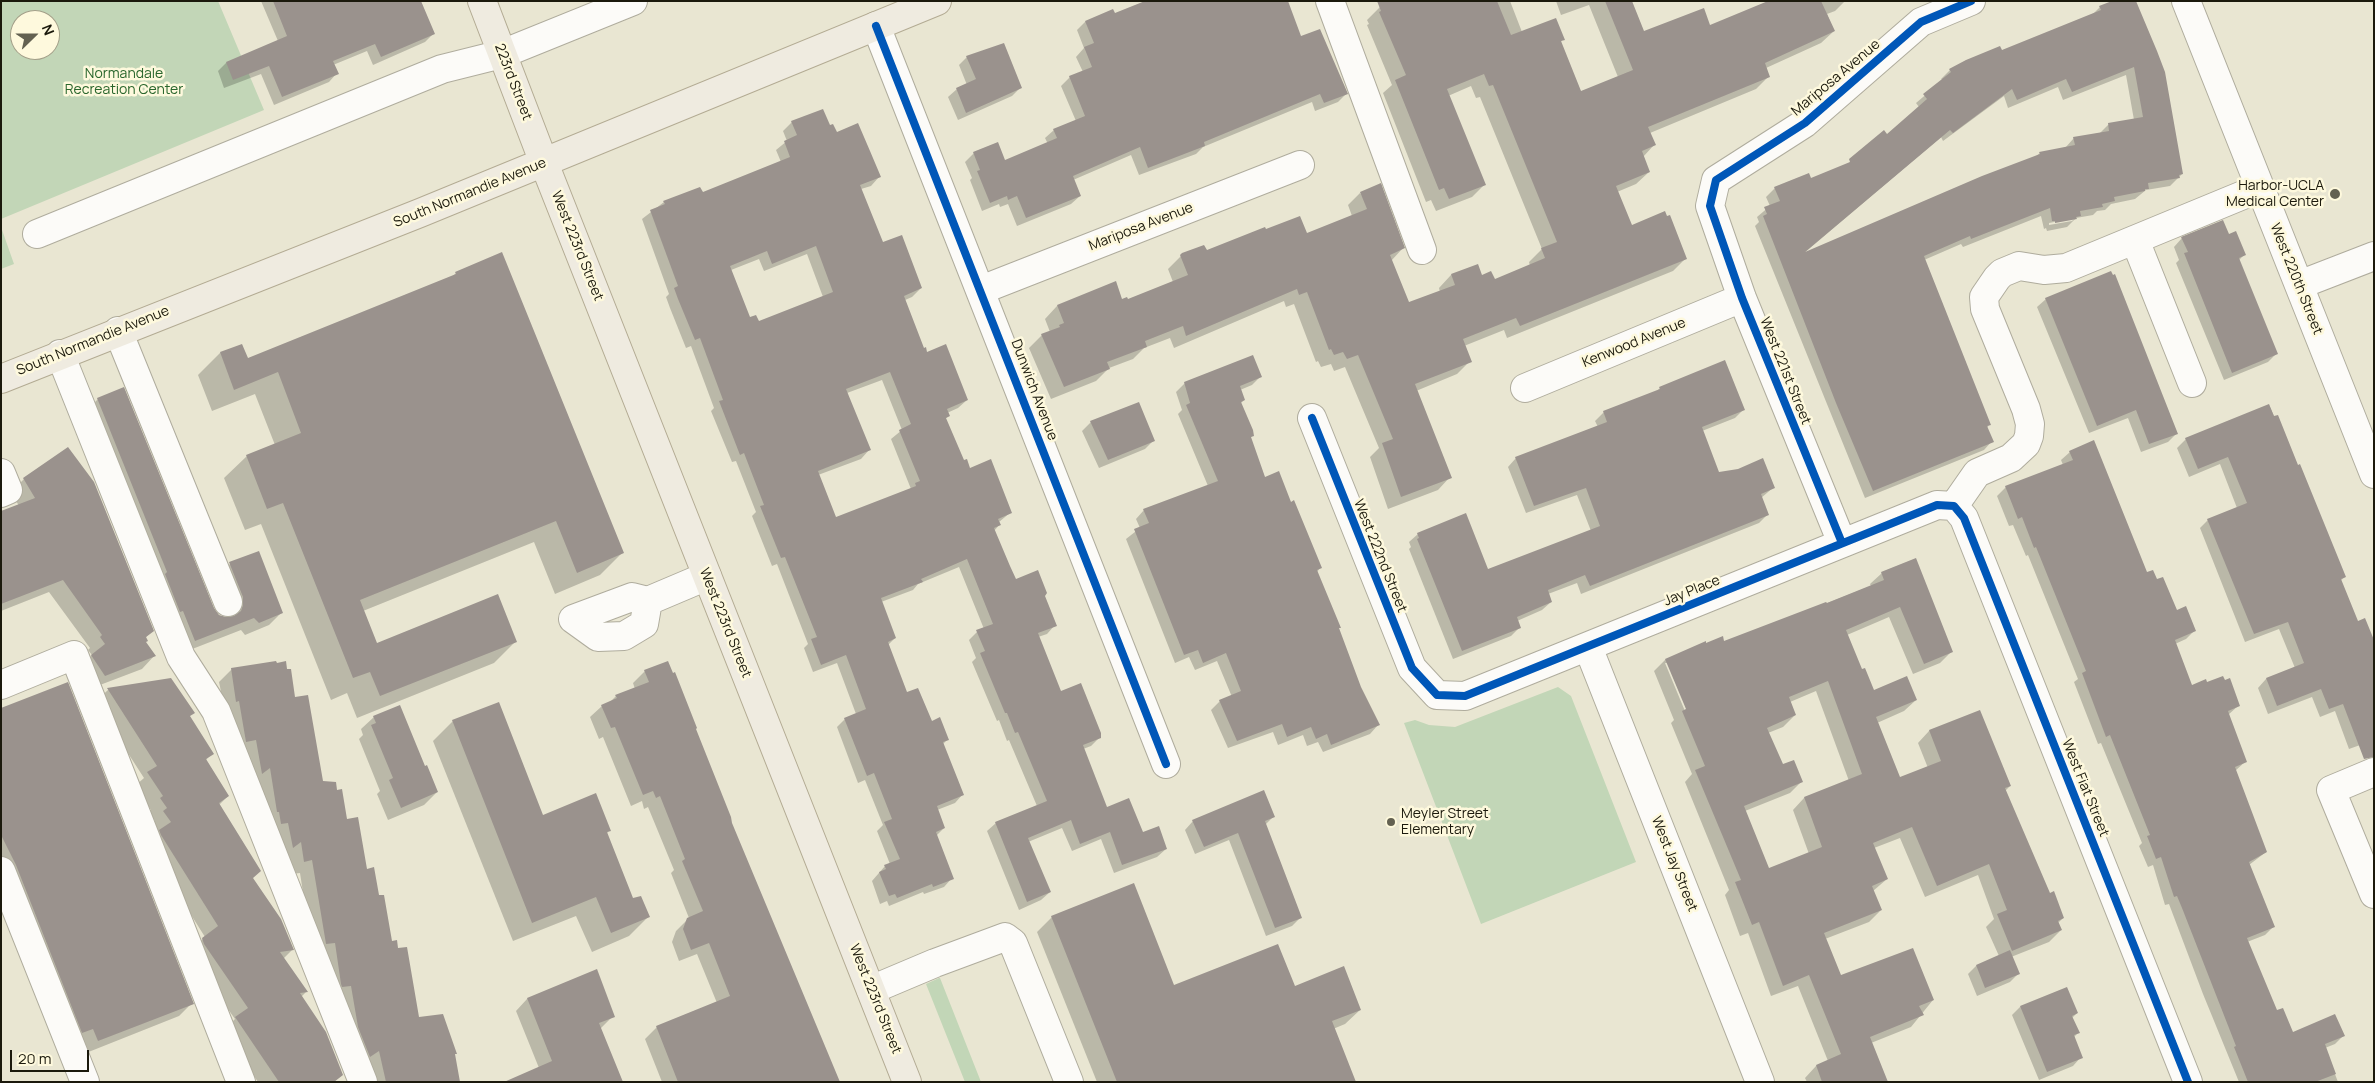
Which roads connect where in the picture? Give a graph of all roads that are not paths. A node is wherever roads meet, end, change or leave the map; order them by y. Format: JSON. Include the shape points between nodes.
{"nodes":[{"id":1,"x":482,"y":1,"type":"edge"},
{"id":2,"x":633,"y":1,"type":"edge"},
{"id":3,"x":937,"y":1,"type":"edge"},
{"id":4,"x":1330,"y":1,"type":"edge"},
{"id":5,"x":1971,"y":1,"type":"edge"},
{"id":6,"x":2186,"y":1,"type":"edge"},
{"id":7,"x":876,"y":26,"type":"junction"},
{"id":8,"x":502,"y":54,"type":"junction"},
{"id":9,"x":544,"y":163,"type":"junction"},
{"id":10,"x":1300,"y":165,"type":"dead end"},
{"id":11,"x":2260,"y":188,"type":"junction"},
{"id":12,"x":1710,"y":206,"type":"joint"},
{"id":13,"x":37,"y":234,"type":"dead end"},
{"id":14,"x":2135,"y":240,"type":"junction"},
{"id":15,"x":1422,"y":250,"type":"dead end"},
{"id":16,"x":2374,"y":256,"type":"edge"},
{"id":17,"x":2299,"y":285,"type":"junction"},
{"id":18,"x":981,"y":290,"type":"junction"},
{"id":19,"x":1742,"y":298,"type":"junction"},
{"id":20,"x":118,"y":331,"type":"junction"},
{"id":21,"x":60,"y":354,"type":"junction"},
{"id":22,"x":1,"y":379,"type":"edge"},
{"id":23,"x":2192,"y":383,"type":"dead end"},
{"id":24,"x":1525,"y":388,"type":"dead end"},
{"id":25,"x":1312,"y":418,"type":"dead end"},
{"id":26,"x":1,"y":473,"type":"edge"},
{"id":27,"x":2374,"y":474,"type":"edge"},
{"id":28,"x":1,"y":493,"type":"edge"},
{"id":29,"x":1954,"y":506,"type":"junction"},
{"id":30,"x":1842,"y":543,"type":"junction"},
{"id":31,"x":707,"y":576,"type":"junction"},
{"id":32,"x":648,"y":601,"type":"dead end"},
{"id":33,"x":228,"y":602,"type":"dead end"},
{"id":34,"x":1588,"y":647,"type":"junction"},
{"id":35,"x":1,"y":685,"type":"edge"},
{"id":36,"x":1437,"y":695,"type":"joint"},
{"id":37,"x":1166,"y":764,"type":"dead end"},
{"id":38,"x":2374,"y":772,"type":"edge"},
{"id":39,"x":1,"y":871,"type":"edge"},
{"id":40,"x":2374,"y":894,"type":"edge"},
{"id":41,"x":871,"y":990,"type":"junction"},
{"id":42,"x":85,"y":1082,"type":"edge"},
{"id":43,"x":241,"y":1082,"type":"edge"},
{"id":44,"x":363,"y":1082,"type":"edge"},
{"id":45,"x":908,"y":1082,"type":"edge"},
{"id":46,"x":1070,"y":1082,"type":"edge"},
{"id":47,"x":1760,"y":1082,"type":"edge"},
{"id":48,"x":2188,"y":1082,"type":"edge"}],
"edges":[{"from":1,"to":8,"type":"main road","name":"223rd Street"},
{"from":2,"to":8,"type":"street"},
{"from":3,"to":7,"type":"main road","name":"South Normandie Avenue"},
{"from":4,"to":15,"type":"street"},
{"from":5,"to":12,"type":"street","name":"Mariposa Avenue","via":[[1921,22],[1805,123],[1716,180]]},
{"from":6,"to":11,"type":"street","name":"West 220th Street"},
{"from":7,"to":9,"type":"main road","name":"South Normandie Avenue"},
{"from":7,"to":18,"type":"street","name":"Dunwich Avenue"},
{"from":8,"to":9,"type":"main road","name":"223rd Street"},
{"from":8,"to":13,"type":"street","via":[[442,69]]},
{"from":9,"to":20,"type":"main road","name":"South Normandie Avenue"},
{"from":9,"to":31,"type":"main road","name":"West 223rd Street"},
{"from":10,"to":18,"type":"street","name":"Mariposa Avenue"},
{"from":11,"to":14,"type":"street"},
{"from":11,"to":17,"type":"street","name":"West 220th Street"},
{"from":12,"to":19,"type":"street","name":"West 221st Street"},
{"from":14,"to":23,"type":"street"},
{"from":14,"to":29,"type":"street","via":[[2066,268],[2011,268],[1989,287],[1984,309],[2026,409],[2029,436],[2026,444],[2011,458],[1977,473]]},
{"from":16,"to":17,"type":"street"},
{"from":17,"to":27,"type":"street","name":"West 220th Street"},
{"from":18,"to":37,"type":"street","name":"Dunwich Avenue"},
{"from":19,"to":24,"type":"street","name":"Kenwood Avenue"},
{"from":19,"to":30,"type":"street","name":"West 221st Street"},
{"from":20,"to":21,"type":"main road","name":"South Normandie Avenue"},
{"from":20,"to":33,"type":"street"},
{"from":21,"to":22,"type":"main road","name":"South Normandie Avenue"},
{"from":21,"to":44,"type":"street","via":[[181,657],[216,711]]},
{"from":25,"to":36,"type":"street","name":"West 222nd Street","via":[[1412,668]]},
{"from":26,"to":28,"type":"street","via":[[8,490]]},
{"from":29,"to":30,"type":"street","name":"Jay Place","via":[[1937,505]]},
{"from":29,"to":48,"type":"street","name":"West Fiat Street","via":[[1964,518]]},
{"from":30,"to":34,"type":"street","name":"Jay Place"},
{"from":31,"to":32,"type":"street"},
{"from":31,"to":41,"type":"main road","name":"West 223rd Street"},
{"from":34,"to":36,"type":"street","name":"Jay Place","via":[[1465,696]]},
{"from":34,"to":47,"type":"street","name":"West Jay Street"},
{"from":35,"to":43,"type":"street","via":[[74,655]]},
{"from":38,"to":40,"type":"street","via":[[2331,790]]},
{"from":39,"to":42,"type":"street"},
{"from":41,"to":45,"type":"main road","name":"West 223rd Street"},
{"from":41,"to":46,"type":"street","via":[[1005,937],[1013,943]]}]}
